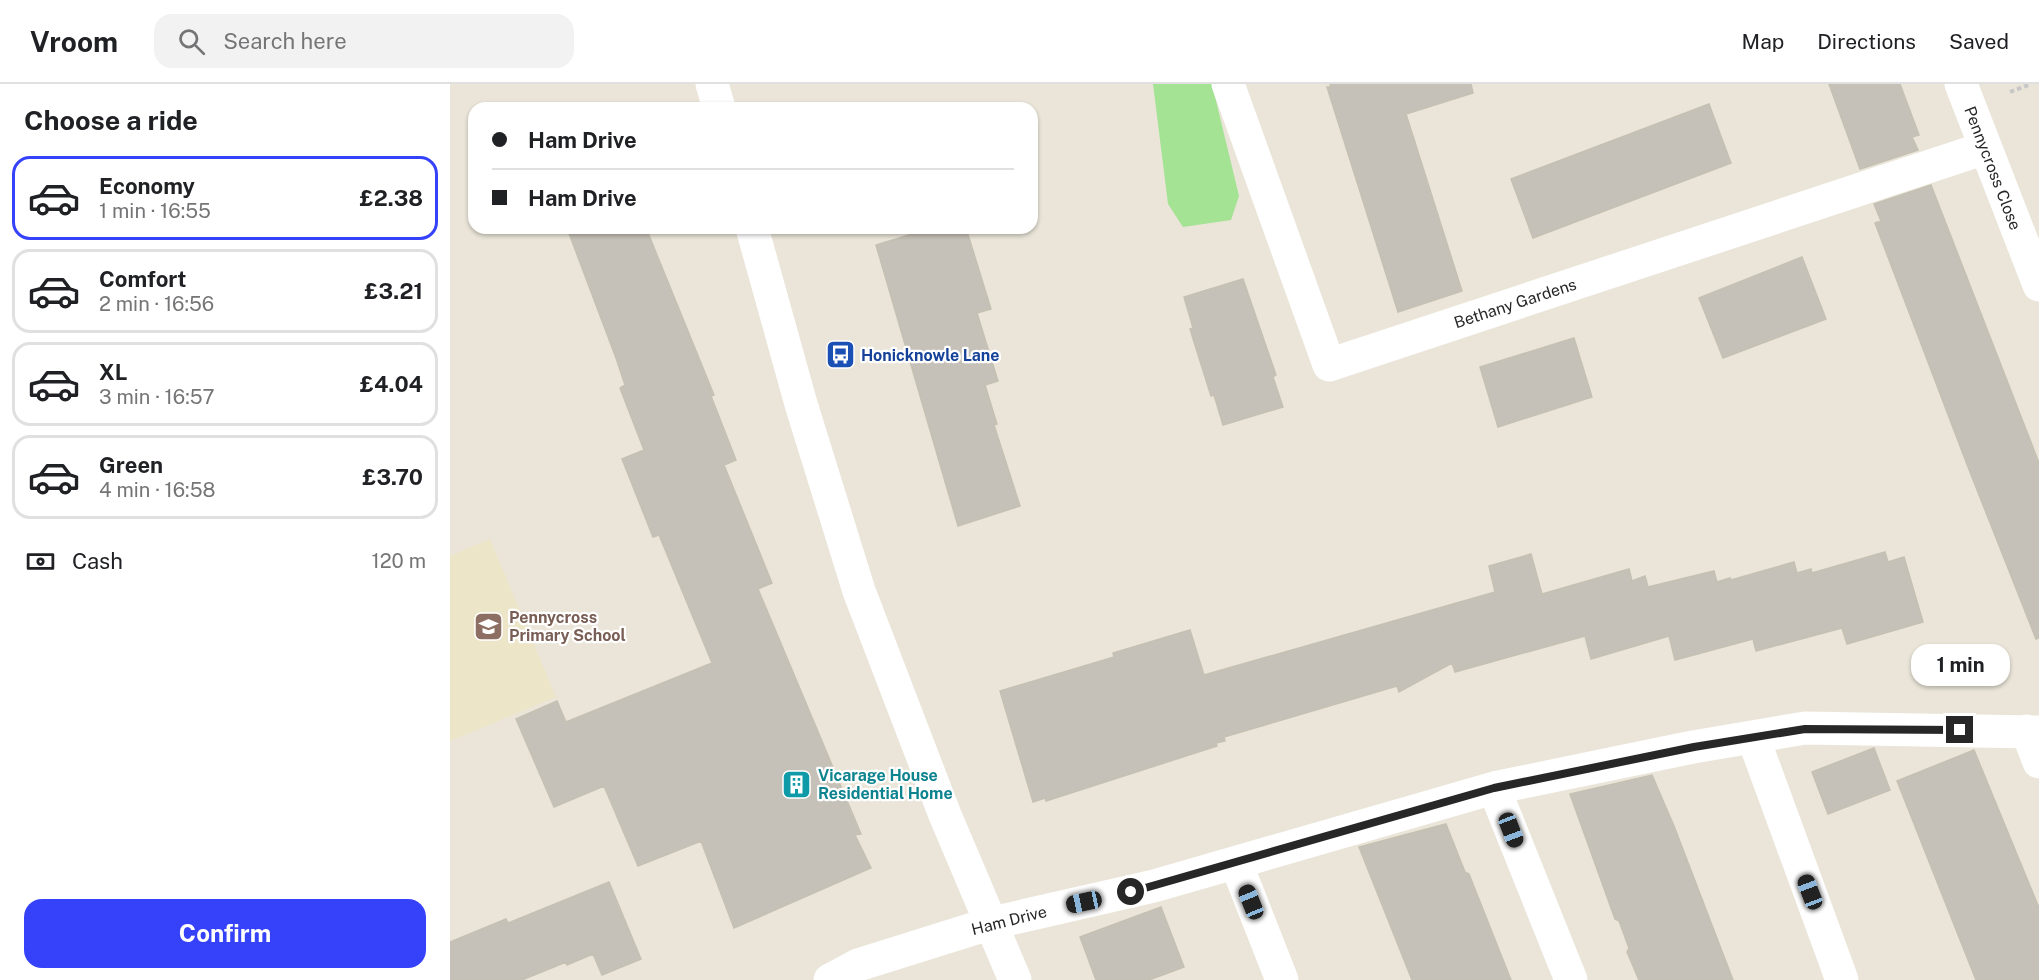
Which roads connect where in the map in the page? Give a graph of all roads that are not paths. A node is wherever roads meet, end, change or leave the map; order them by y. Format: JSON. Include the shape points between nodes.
{"nodes":[{"id":1,"x":712,"y":84,"type":"edge"},
{"id":2,"x":1228,"y":84,"type":"edge"},
{"id":3,"x":1961,"y":84,"type":"edge"},
{"id":4,"x":717,"y":102,"type":"edge"},
{"id":5,"x":1985,"y":148,"type":"junction"},
{"id":6,"x":754,"y":234,"type":"edge"},
{"id":7,"x":2039,"y":285,"type":"edge"},
{"id":8,"x":2033,"y":732,"type":"edge"},
{"id":9,"x":1753,"y":737,"type":"junction"},
{"id":10,"x":2039,"y":762,"type":"edge"},
{"id":11,"x":1494,"y":788,"type":"junction"},
{"id":12,"x":1236,"y":863,"type":"junction"},
{"id":13,"x":992,"y":923,"type":"junction"},
{"id":14,"x":830,"y":980,"type":"edge"},
{"id":15,"x":1015,"y":980,"type":"edge"},
{"id":16,"x":1282,"y":980,"type":"edge"},
{"id":17,"x":1571,"y":980,"type":"edge"},
{"id":18,"x":1842,"y":980,"type":"edge"}],
"edges":[{"from":1,"to":4,"type":"street"},
{"from":2,"to":5,"type":"street","name":"Bethany Gardens","via":[[1329,365]]},
{"from":3,"to":5,"type":"street","name":"Pennycross Close"},
{"from":5,"to":7,"type":"street","name":"Pennycross Close"},
{"from":6,"to":13,"type":"street","via":[[859,591],[945,815]]},
{"from":8,"to":9,"type":"street","name":"Ham Drive","via":[[1805,729]]},
{"from":8,"to":10,"type":"street"},
{"from":9,"to":11,"type":"street","name":"Ham Drive"},
{"from":9,"to":18,"type":"street"},
{"from":11,"to":12,"type":"street","name":"Ham Drive"},
{"from":11,"to":17,"type":"street"},
{"from":12,"to":13,"type":"street","name":"Ham Drive"},
{"from":12,"to":16,"type":"street"},
{"from":13,"to":14,"type":"street","name":"Ham Drive","via":[[858,965]]},
{"from":13,"to":15,"type":"street"}]}
